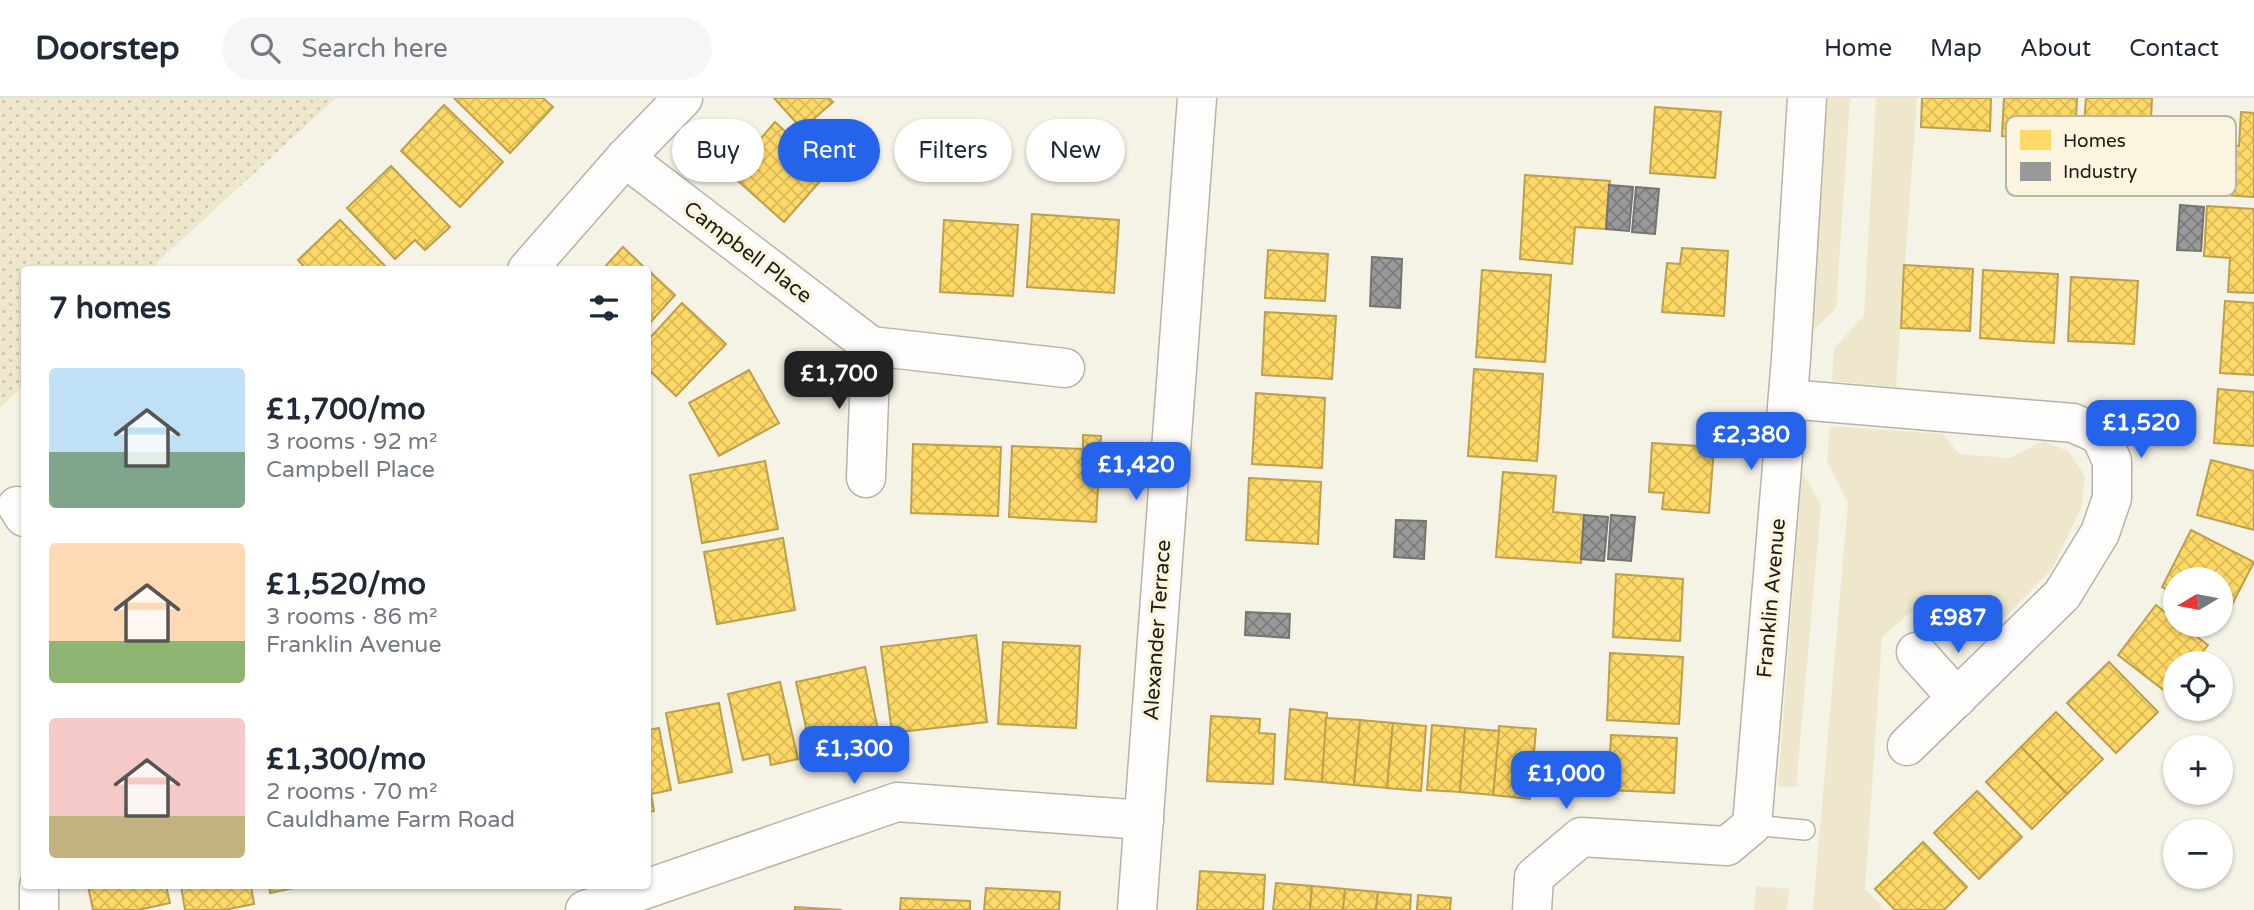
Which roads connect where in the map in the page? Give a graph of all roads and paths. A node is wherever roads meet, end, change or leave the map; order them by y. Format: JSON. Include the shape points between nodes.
{"nodes":[{"id":1,"x":683,"y":98,"type":"edge"},
{"id":2,"x":1197,"y":98,"type":"edge"},
{"id":3,"x":1807,"y":98,"type":"edge"},
{"id":4,"x":625,"y":158,"type":"junction"},
{"id":5,"x":530,"y":266,"type":"edge"},
{"id":6,"x":871,"y":346,"type":"junction"},
{"id":7,"x":1065,"y":368,"type":"dead end"},
{"id":8,"x":1788,"y":399,"type":"junction"},
{"id":9,"x":866,"y":478,"type":"dead end"},
{"id":10,"x":1916,"y":652,"type":"dead end"},
{"id":11,"x":1957,"y":698,"type":"junction"},
{"id":12,"x":1907,"y":746,"type":"dead end"},
{"id":13,"x":1144,"y":820,"type":"junction"},
{"id":14,"x":1752,"y":825,"type":"junction"},
{"id":15,"x":1805,"y":830,"type":"dead end"},
{"id":16,"x":651,"y":887,"type":"edge"},
{"id":17,"x":39,"y":889,"type":"edge"},
{"id":18,"x":646,"y":889,"type":"edge"},
{"id":19,"x":38,"y":910,"type":"edge"},
{"id":20,"x":585,"y":910,"type":"edge"},
{"id":21,"x":1137,"y":910,"type":"edge"},
{"id":22,"x":1532,"y":910,"type":"edge"}],
"edges":[{"from":1,"to":4,"type":"street"},
{"from":2,"to":13,"type":"street","name":"Alexander Terrace"},
{"from":3,"to":8,"type":"street","name":"Franklin Avenue"},
{"from":4,"to":5,"type":"street"},
{"from":4,"to":6,"type":"street","name":"Campbell Place"},
{"from":6,"to":7,"type":"street"},
{"from":6,"to":9,"type":"street"},
{"from":8,"to":11,"type":"street","via":[[2073,423],[2100,435],[2112,461],[2112,498],[2100,533],[2062,595]]},
{"from":8,"to":14,"type":"street","name":"Franklin Avenue"},
{"from":10,"to":11,"type":"street"},
{"from":11,"to":12,"type":"street"},
{"from":13,"to":16,"type":"street","via":[[897,802]]},
{"from":13,"to":21,"type":"street","name":"Alexander Terrace"},
{"from":14,"to":15,"type":"lane"},
{"from":14,"to":22,"type":"street","via":[[1727,846],[1581,837],[1534,877]]},
{"from":17,"to":19,"type":"street"},
{"from":18,"to":20,"type":"street"}]}
